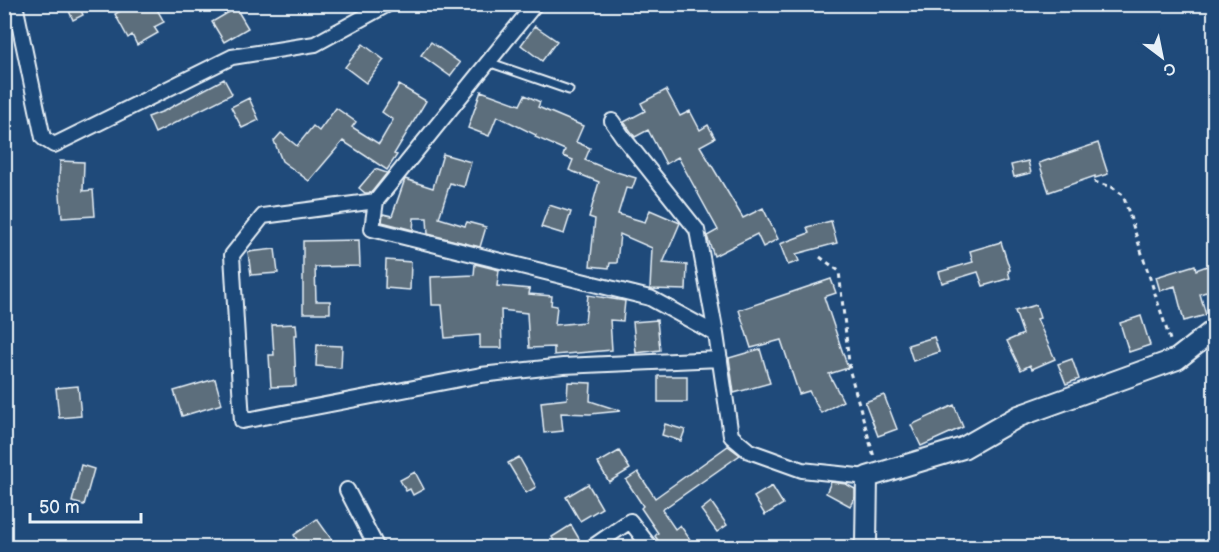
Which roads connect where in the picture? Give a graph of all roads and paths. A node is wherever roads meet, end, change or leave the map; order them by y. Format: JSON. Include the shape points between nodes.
{"nodes":[{"id":1,"x":15,"y":4,"type":"edge"},
{"id":2,"x":388,"y":4,"type":"edge"},
{"id":3,"x":535,"y":4,"type":"edge"},
{"id":4,"x":489,"y":62,"type":"junction"},
{"id":5,"x":569,"y":90,"type":"dead end"},
{"id":6,"x":612,"y":121,"type":"dead end"},
{"id":7,"x":1094,"y":182,"type":"dead end"},
{"id":8,"x":376,"y":201,"type":"junction"},
{"id":9,"x":820,"y":257,"type":"dead end"},
{"id":10,"x":1215,"y":330,"type":"edge"},
{"id":11,"x":716,"y":334,"type":"junction"},
{"id":12,"x":720,"y":359,"type":"junction"},
{"id":13,"x":1177,"y":359,"type":"junction"},
{"id":14,"x":873,"y":475,"type":"junction"},
{"id":15,"x":347,"y":490,"type":"dead end"},
{"id":16,"x":377,"y":548,"type":"edge"},
{"id":17,"x":591,"y":548,"type":"edge"},
{"id":18,"x":651,"y":548,"type":"edge"},
{"id":19,"x":863,"y":548,"type":"edge"}],
"edges":[{"from":1,"to":2,"type":"street","via":[[43,138],[54,145],[232,57],[315,44]]},
{"from":3,"to":4,"type":"street"},
{"from":4,"to":5,"type":"lane"},
{"from":4,"to":8,"type":"street"},
{"from":6,"to":11,"type":"street","via":[[697,230]]},
{"from":7,"to":13,"type":"path","via":[[1123,195]]},
{"from":8,"to":11,"type":"street","via":[[372,229],[650,298]]},
{"from":8,"to":12,"type":"street","via":[[263,216],[232,255],[242,422],[482,375],[562,366]]},
{"from":9,"to":14,"type":"path","via":[[839,271],[850,372]]},
{"from":10,"to":13,"type":"street"},
{"from":11,"to":12,"type":"street"},
{"from":12,"to":14,"type":"street","via":[[731,436],[749,451],[802,470]]},
{"from":13,"to":14,"type":"street","via":[[1019,416],[963,448]]},
{"from":14,"to":19,"type":"street"},
{"from":15,"to":16,"type":"street"},
{"from":17,"to":18,"type":"street","via":[[630,521]]}]}
